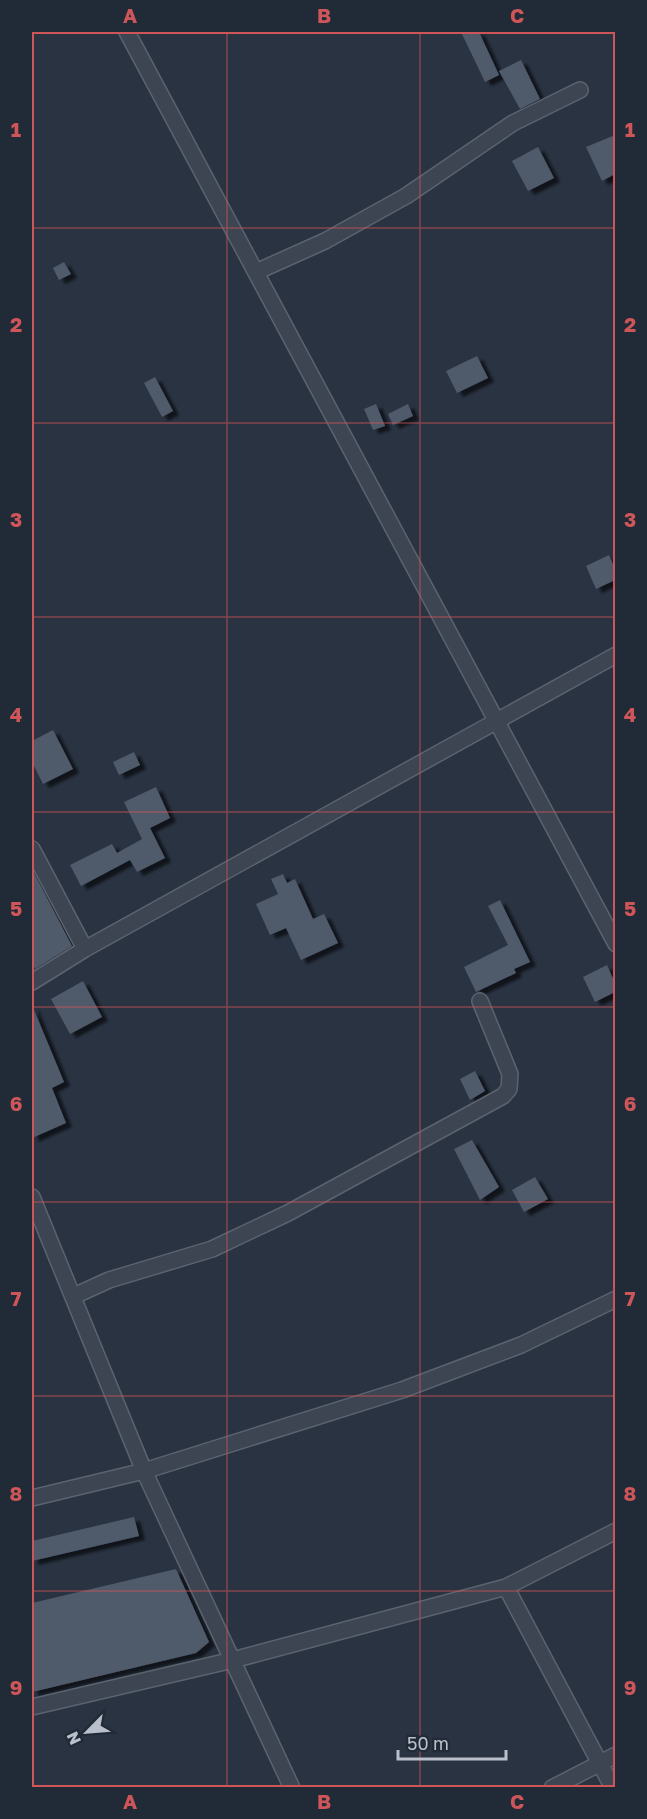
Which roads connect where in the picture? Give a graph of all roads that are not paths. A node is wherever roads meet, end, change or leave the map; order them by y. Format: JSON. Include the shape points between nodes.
{"nodes":[{"id":1,"x":128,"y":32,"type":"edge"},
{"id":2,"x":580,"y":90,"type":"dead end"},
{"id":3,"x":256,"y":272,"type":"junction"},
{"id":4,"x":615,"y":655,"type":"edge"},
{"id":5,"x":496,"y":719,"type":"junction"},
{"id":6,"x":32,"y":849,"type":"edge"},
{"id":7,"x":615,"y":944,"type":"edge"},
{"id":8,"x":85,"y":949,"type":"junction"},
{"id":9,"x":32,"y":982,"type":"edge"},
{"id":10,"x":480,"y":1001,"type":"dead end"},
{"id":11,"x":32,"y":1197,"type":"edge"},
{"id":12,"x":74,"y":1296,"type":"junction"},
{"id":13,"x":615,"y":1299,"type":"edge"},
{"id":14,"x":144,"y":1471,"type":"junction"},
{"id":15,"x":32,"y":1498,"type":"edge"},
{"id":16,"x":615,"y":1531,"type":"edge"},
{"id":17,"x":506,"y":1587,"type":"junction"},
{"id":18,"x":233,"y":1660,"type":"junction"},
{"id":19,"x":32,"y":1707,"type":"edge"},
{"id":20,"x":615,"y":1755,"type":"edge"},
{"id":21,"x":601,"y":1763,"type":"junction"},
{"id":22,"x":292,"y":1788,"type":"edge"},
{"id":23,"x":552,"y":1788,"type":"edge"},
{"id":24,"x":614,"y":1788,"type":"edge"}],
"edges":[{"from":1,"to":3,"type":"street"},
{"from":2,"to":3,"type":"street","via":[[513,123],[406,196],[325,241]]},
{"from":3,"to":5,"type":"street"},
{"from":4,"to":5,"type":"street"},
{"from":5,"to":7,"type":"street"},
{"from":5,"to":8,"type":"street"},
{"from":6,"to":8,"type":"street"},
{"from":8,"to":9,"type":"street"},
{"from":10,"to":12,"type":"street","via":[[510,1074],[509,1089],[503,1096],[255,1229],[212,1249],[109,1280]]},
{"from":11,"to":12,"type":"street"},
{"from":12,"to":14,"type":"street"},
{"from":13,"to":14,"type":"street","via":[[521,1345],[402,1390]]},
{"from":14,"to":15,"type":"street"},
{"from":14,"to":18,"type":"street"},
{"from":16,"to":17,"type":"street"},
{"from":17,"to":18,"type":"street"},
{"from":17,"to":21,"type":"street"},
{"from":18,"to":19,"type":"street"},
{"from":18,"to":22,"type":"street"},
{"from":20,"to":21,"type":"street"},
{"from":21,"to":23,"type":"street"},
{"from":21,"to":24,"type":"street"}]}
